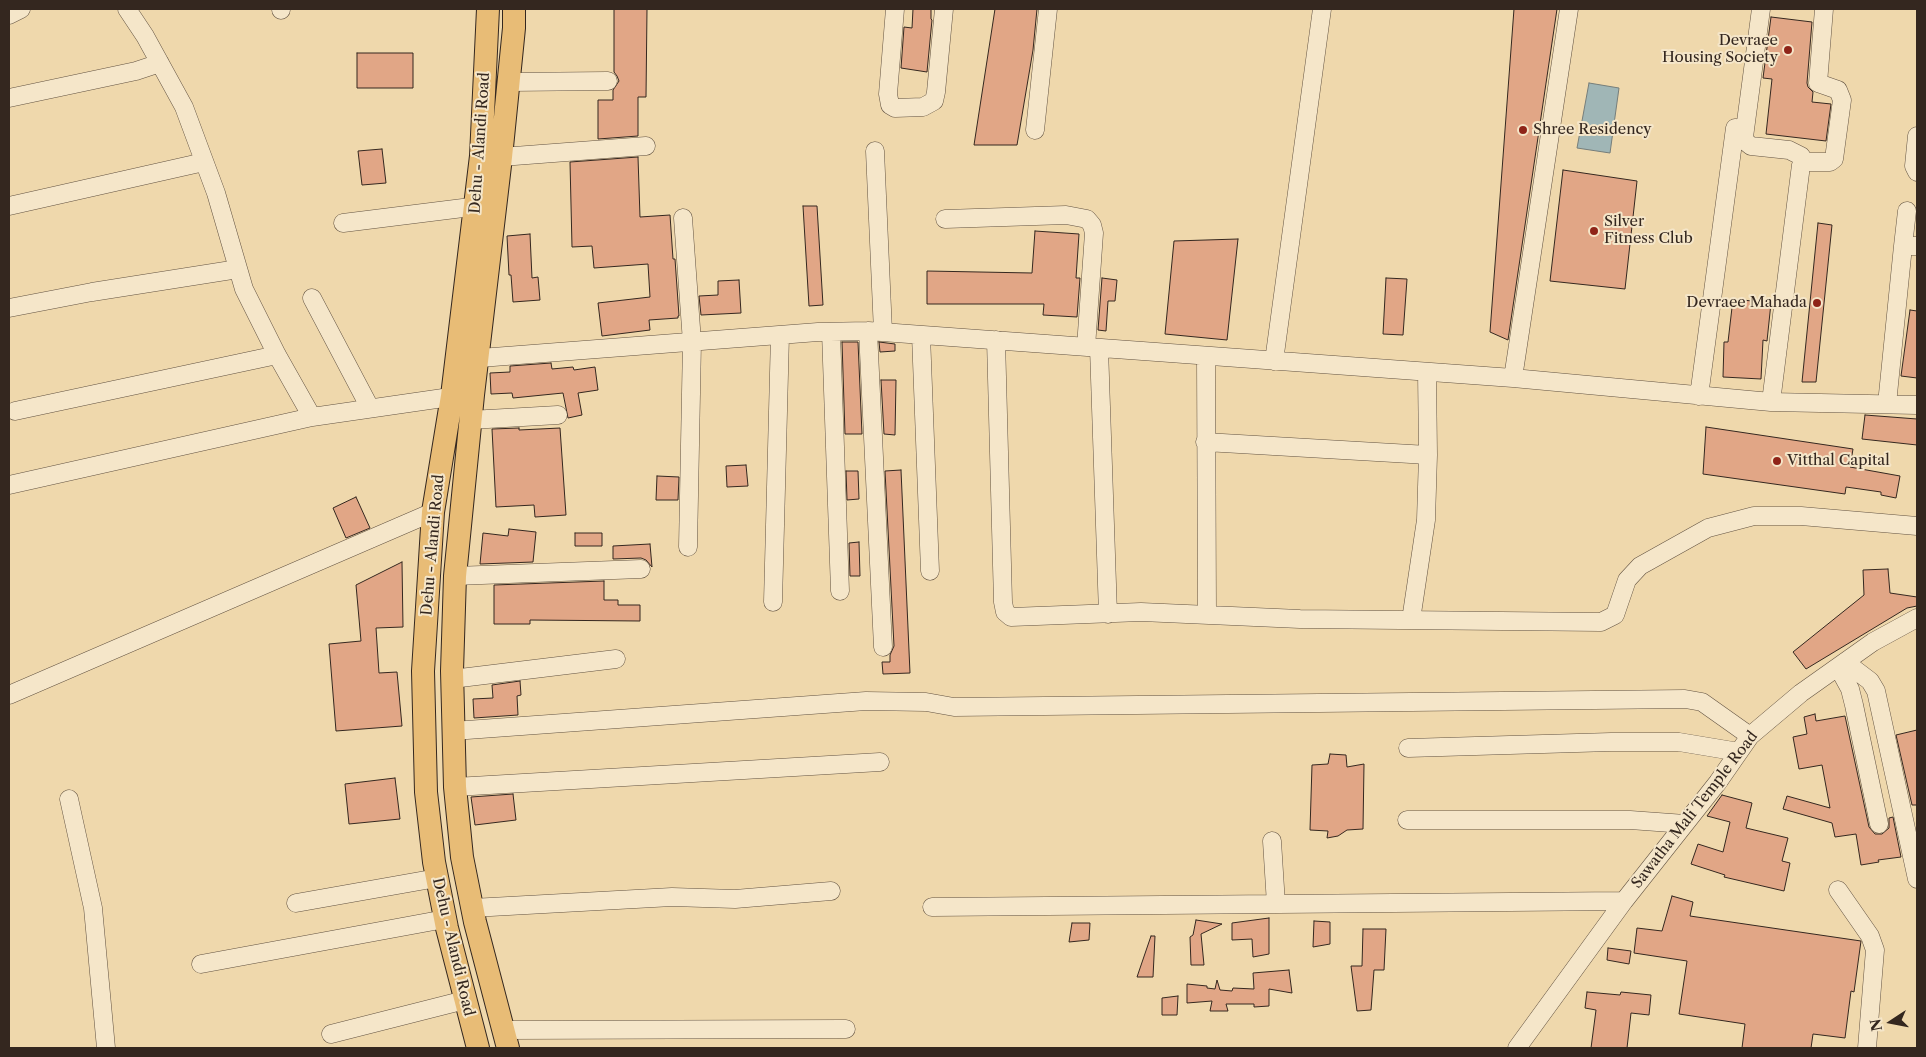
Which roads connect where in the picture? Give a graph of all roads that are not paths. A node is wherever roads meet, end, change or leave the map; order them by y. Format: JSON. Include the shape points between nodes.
{"nodes":[{"id":1,"x":21,"y":9,"type":"edge"},
{"id":2,"x":488,"y":9,"type":"edge"},
{"id":3,"x":514,"y":9,"type":"edge"},
{"id":4,"x":895,"y":9,"type":"edge"},
{"id":5,"x":944,"y":9,"type":"edge"},
{"id":6,"x":1048,"y":9,"type":"edge"},
{"id":7,"x":1322,"y":9,"type":"edge"},
{"id":8,"x":1569,"y":9,"type":"edge"},
{"id":9,"x":1761,"y":9,"type":"edge"},
{"id":10,"x":1824,"y":9,"type":"edge"},
{"id":11,"x":130,"y":11,"type":"edge"},
{"id":12,"x":9,"y":15,"type":"edge"},
{"id":13,"x":160,"y":64,"type":"junction"},
{"id":14,"x":608,"y":81,"type":"dead end"},
{"id":15,"x":509,"y":82,"type":"junction"},
{"id":16,"x":9,"y":98,"type":"edge"},
{"id":17,"x":1735,"y":128,"type":"dead end"},
{"id":18,"x":1035,"y":130,"type":"dead end"},
{"id":19,"x":1917,"y":136,"type":"edge"},
{"id":20,"x":646,"y":146,"type":"dead end"},
{"id":21,"x":876,"y":151,"type":"dead end"},
{"id":22,"x":501,"y":157,"type":"junction"},
{"id":23,"x":204,"y":162,"type":"junction"},
{"id":24,"x":1806,"y":162,"type":"junction"},
{"id":25,"x":1917,"y":172,"type":"edge"},
{"id":26,"x":486,"y":205,"type":"junction"},
{"id":27,"x":9,"y":206,"type":"edge"},
{"id":28,"x":1907,"y":211,"type":"dead end"},
{"id":29,"x":683,"y":218,"type":"dead end"},
{"id":30,"x":944,"y":219,"type":"dead end"},
{"id":31,"x":344,"y":223,"type":"dead end"},
{"id":32,"x":1910,"y":246,"type":"edge"},
{"id":33,"x":238,"y":270,"type":"junction"},
{"id":34,"x":312,"y":298,"type":"dead end"},
{"id":35,"x":9,"y":308,"type":"edge"},
{"id":36,"x":831,"y":332,"type":"junction"},
{"id":37,"x":876,"y":332,"type":"junction"},
{"id":38,"x":780,"y":335,"type":"junction"},
{"id":39,"x":920,"y":335,"type":"junction"},
{"id":40,"x":996,"y":340,"type":"junction"},
{"id":41,"x":692,"y":342,"type":"junction"},
{"id":42,"x":1092,"y":347,"type":"junction"},
{"id":43,"x":277,"y":355,"type":"junction"},
{"id":44,"x":1206,"y":356,"type":"junction"},
{"id":45,"x":467,"y":359,"type":"junction"},
{"id":46,"x":1274,"y":361,"type":"junction"},
{"id":47,"x":1427,"y":372,"type":"junction"},
{"id":48,"x":1513,"y":378,"type":"junction"},
{"id":49,"x":462,"y":396,"type":"junction"},
{"id":50,"x":1699,"y":396,"type":"junction"},
{"id":51,"x":1771,"y":402,"type":"junction"},
{"id":52,"x":1886,"y":404,"type":"junction"},
{"id":53,"x":1917,"y":405,"type":"edge"},
{"id":54,"x":370,"y":408,"type":"junction"},
{"id":55,"x":15,"y":411,"type":"dead end"},
{"id":56,"x":558,"y":415,"type":"dead end"},
{"id":57,"x":312,"y":417,"type":"junction"},
{"id":58,"x":470,"y":420,"type":"junction"},
{"id":59,"x":1206,"y":442,"type":"junction"},
{"id":60,"x":1428,"y":455,"type":"junction"},
{"id":61,"x":9,"y":485,"type":"edge"},
{"id":62,"x":433,"y":512,"type":"junction"},
{"id":63,"x":1917,"y":526,"type":"edge"},
{"id":64,"x":688,"y":547,"type":"dead end"},
{"id":65,"x":641,"y":569,"type":"dead end"},
{"id":66,"x":930,"y":571,"type":"dead end"},
{"id":67,"x":454,"y":576,"type":"junction"},
{"id":68,"x":840,"y":591,"type":"dead end"},
{"id":69,"x":774,"y":602,"type":"dead end"},
{"id":70,"x":1108,"y":614,"type":"junction"},
{"id":71,"x":1207,"y":615,"type":"junction"},
{"id":72,"x":1917,"y":618,"type":"edge"},
{"id":73,"x":1410,"y":620,"type":"junction"},
{"id":74,"x":883,"y":647,"type":"dead end"},
{"id":75,"x":616,"y":659,"type":"dead end"},
{"id":76,"x":1841,"y":664,"type":"junction"},
{"id":77,"x":452,"y":679,"type":"junction"},
{"id":78,"x":9,"y":695,"type":"edge"},
{"id":79,"x":454,"y":731,"type":"junction"},
{"id":80,"x":1750,"y":736,"type":"junction"},
{"id":81,"x":1408,"y":748,"type":"dead end"},
{"id":82,"x":1739,"y":752,"type":"junction"},
{"id":83,"x":880,"y":762,"type":"dead end"},
{"id":84,"x":455,"y":787,"type":"junction"},
{"id":85,"x":69,"y":799,"type":"dead end"},
{"id":86,"x":1407,"y":820,"type":"dead end"},
{"id":87,"x":1685,"y":824,"type":"junction"},
{"id":88,"x":1879,"y":824,"type":"dead end"},
{"id":89,"x":1272,"y":841,"type":"dead end"},
{"id":90,"x":437,"y":878,"type":"junction"},
{"id":91,"x":1917,"y":879,"type":"edge"},
{"id":92,"x":1838,"y":890,"type":"dead end"},
{"id":93,"x":831,"y":891,"type":"dead end"},
{"id":94,"x":1624,"y":901,"type":"junction"},
{"id":95,"x":296,"y":903,"type":"dead end"},
{"id":96,"x":1276,"y":904,"type":"junction"},
{"id":97,"x":932,"y":907,"type":"dead end"},
{"id":98,"x":472,"y":908,"type":"junction"},
{"id":99,"x":445,"y":919,"type":"junction"},
{"id":100,"x":201,"y":964,"type":"dead end"},
{"id":101,"x":465,"y":1000,"type":"junction"},
{"id":102,"x":846,"y":1029,"type":"dead end"},
{"id":103,"x":331,"y":1034,"type":"dead end"},
{"id":104,"x":506,"y":1039,"type":"edge"},
{"id":105,"x":106,"y":1048,"type":"edge"},
{"id":106,"x":478,"y":1048,"type":"edge"},
{"id":107,"x":1517,"y":1048,"type":"edge"},
{"id":108,"x":1867,"y":1048,"type":"edge"}],
"edges":[{"from":1,"to":12,"type":"street"},
{"from":2,"to":26,"type":"main road","name":"Dehu - Alandi Road","via":[[481,156]]},
{"from":3,"to":15,"type":"main road","name":"Dehu - Alandi Road"},
{"from":4,"to":5,"type":"street","via":[[888,94],[890,105],[895,108],[923,107],[934,101]]},
{"from":6,"to":18,"type":"street"},
{"from":7,"to":46,"type":"street"},
{"from":8,"to":48,"type":"street"},
{"from":9,"to":24,"type":"street","via":[[1744,137],[1750,146],[1789,150]]},
{"from":10,"to":24,"type":"street","via":[[1818,83],[1838,90],[1842,100],[1834,159],[1830,162]]},
{"from":11,"to":13,"type":"street"},
{"from":13,"to":16,"type":"street"},
{"from":13,"to":23,"type":"street","via":[[184,107]]},
{"from":14,"to":15,"type":"street"},
{"from":15,"to":22,"type":"main road","name":"Dehu - Alandi Road"},
{"from":17,"to":50,"type":"street"},
{"from":19,"to":25,"type":"street","via":[[1914,166]]},
{"from":20,"to":22,"type":"street"},
{"from":21,"to":37,"type":"street"},
{"from":22,"to":26,"type":"main road","name":"Dehu - Alandi Road"},
{"from":23,"to":27,"type":"street"},
{"from":23,"to":33,"type":"street"},
{"from":24,"to":51,"type":"street","via":[[1801,165],[1799,174]]},
{"from":26,"to":31,"type":"street"},
{"from":26,"to":45,"type":"main road","name":"Dehu - Alandi Road"},
{"from":28,"to":32,"type":"street"},
{"from":29,"to":41,"type":"street"},
{"from":30,"to":42,"type":"street","via":[[1066,215],[1087,219],[1094,233]]},
{"from":32,"to":52,"type":"street"},
{"from":33,"to":35,"type":"street"},
{"from":33,"to":43,"type":"street"},
{"from":34,"to":54,"type":"street"},
{"from":36,"to":37,"type":"street"},
{"from":36,"to":38,"type":"street"},
{"from":36,"to":68,"type":"street"},
{"from":37,"to":39,"type":"street"},
{"from":37,"to":74,"type":"street"},
{"from":38,"to":41,"type":"street"},
{"from":38,"to":69,"type":"street"},
{"from":39,"to":40,"type":"street"},
{"from":39,"to":66,"type":"street"},
{"from":40,"to":42,"type":"street"},
{"from":40,"to":70,"type":"street","via":[[1005,612],[1022,617]]},
{"from":41,"to":45,"type":"street"},
{"from":41,"to":64,"type":"street"},
{"from":42,"to":44,"type":"street"},
{"from":42,"to":70,"type":"street"},
{"from":43,"to":55,"type":"street"},
{"from":43,"to":57,"type":"street"},
{"from":44,"to":46,"type":"street"},
{"from":44,"to":59,"type":"street"},
{"from":45,"to":49,"type":"main road","name":"Dehu - Alandi Road"},
{"from":46,"to":47,"type":"street"},
{"from":47,"to":48,"type":"street"},
{"from":47,"to":60,"type":"street"},
{"from":48,"to":50,"type":"street"},
{"from":49,"to":54,"type":"street"},
{"from":49,"to":58,"type":"main road","name":"Dehu - Alandi Road"},
{"from":49,"to":62,"type":"main road","name":"Dehu - Alandi Road"},
{"from":50,"to":51,"type":"street"},
{"from":51,"to":52,"type":"street"},
{"from":52,"to":53,"type":"street"},
{"from":54,"to":57,"type":"street"},
{"from":56,"to":58,"type":"street"},
{"from":57,"to":61,"type":"street"},
{"from":58,"to":67,"type":"main road","name":"Dehu - Alandi Road"},
{"from":59,"to":60,"type":"street"},
{"from":59,"to":71,"type":"street"},
{"from":60,"to":73,"type":"street","via":[[1426,520]]},
{"from":62,"to":78,"type":"street"},
{"from":62,"to":90,"type":"main road","name":"Dehu - Alandi Road","via":[[423,671],[426,792]]},
{"from":63,"to":73,"type":"street","via":[[1801,516],[1754,516],[1708,528],[1640,566],[1628,580],[1615,615],[1600,622]]},
{"from":65,"to":67,"type":"street"},
{"from":67,"to":77,"type":"main road","name":"Dehu - Alandi Road"},
{"from":70,"to":71,"type":"street"},
{"from":71,"to":73,"type":"street"},
{"from":72,"to":76,"type":"street","name":"Sawatha Mali Temple Road"},
{"from":75,"to":77,"type":"street"},
{"from":76,"to":80,"type":"street","name":"Sawatha Mali Temple Road","via":[[1800,693]]},
{"from":76,"to":88,"type":"street","via":[[1854,705]]},
{"from":76,"to":91,"type":"street","via":[[1870,681],[1876,691]]},
{"from":77,"to":79,"type":"main road","name":"Dehu - Alandi Road"},
{"from":79,"to":80,"type":"street","via":[[866,701],[926,702],[954,707],[1685,699],[1702,702]]},
{"from":79,"to":84,"type":"main road","name":"Dehu - Alandi Road"},
{"from":80,"to":82,"type":"street","name":"Sawatha Mali Temple Road"},
{"from":81,"to":82,"type":"street","via":[[1679,742]]},
{"from":82,"to":87,"type":"street","name":"Sawatha Mali Temple Road"},
{"from":83,"to":84,"type":"street"},
{"from":84,"to":98,"type":"main road","name":"Dehu - Alandi Road","via":[[462,857]]},
{"from":85,"to":105,"type":"street","via":[[93,908]]},
{"from":86,"to":87,"type":"street","via":[[1630,820]]},
{"from":87,"to":94,"type":"street","name":"Sawatha Mali Temple Road"},
{"from":89,"to":96,"type":"street"},
{"from":90,"to":95,"type":"street"},
{"from":90,"to":99,"type":"main road","name":"Dehu - Alandi Road"},
{"from":92,"to":108,"type":"street","via":[[1870,936],[1875,950]]},
{"from":93,"to":98,"type":"street","via":[[735,899],[672,897]]},
{"from":94,"to":96,"type":"street"},
{"from":94,"to":107,"type":"street","name":"Sawatha Mali Temple Road"},
{"from":96,"to":97,"type":"street"},
{"from":98,"to":104,"type":"main road","name":"Dehu - Alandi Road"},
{"from":99,"to":100,"type":"street"},
{"from":99,"to":101,"type":"main road","name":"Dehu - Alandi Road"},
{"from":101,"to":103,"type":"street"},
{"from":101,"to":106,"type":"main road","name":"Dehu - Alandi Road"},
{"from":102,"to":104,"type":"street"}]}
